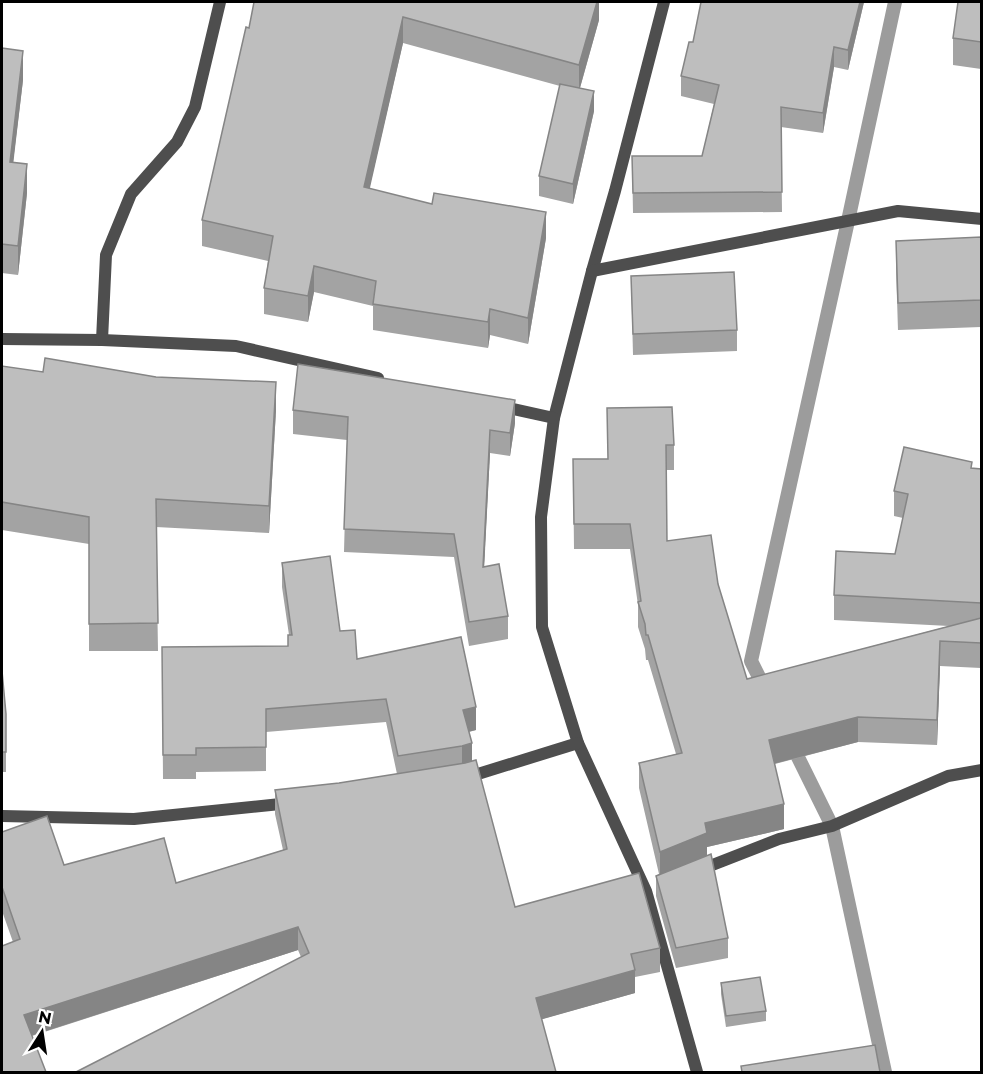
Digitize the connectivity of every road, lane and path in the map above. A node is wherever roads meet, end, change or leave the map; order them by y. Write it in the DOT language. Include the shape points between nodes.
graph roads {
  1 [pos="220,2"];
  2 [pos="664,2"];
  3 [pos="981,219"];
  4 [pos="592,271"];
  5 [pos="2,339"];
  6 [pos="102,340"];
  7 [pos="395,382"];
  8 [pos="486,403"];
  9 [pos="554,418"];
  10 [pos="578,743"];
  11 [pos="981,770"];
  12 [pos="452,780"];
  13 [pos="304,801"];
  14 [pos="2,816"];
  15 [pos="690,874"];
  16 [pos="697,1072"];
  1 -- 6 [label="street" via="195,107 177,142 131,194 106,255"];
  2 -- 4 [label="street"];
  3 -- 4 [label="street" via="898,211"];
  4 -- 9 [label="street"];
  5 -- 6 [label="street"];
  6 -- 7 [label="street" via="236,345"];
  8 -- 9 [label="street"];
  9 -- 10 [label="street" via="541,517 542,627"];
  10 -- 12 [label="street"];
  10 -- 16 [label="street" via="652,889"];
  11 -- 15 [label="street" via="948,776 832,826 779,839"];
  13 -- 14 [label="street" via="134,819"];
}
